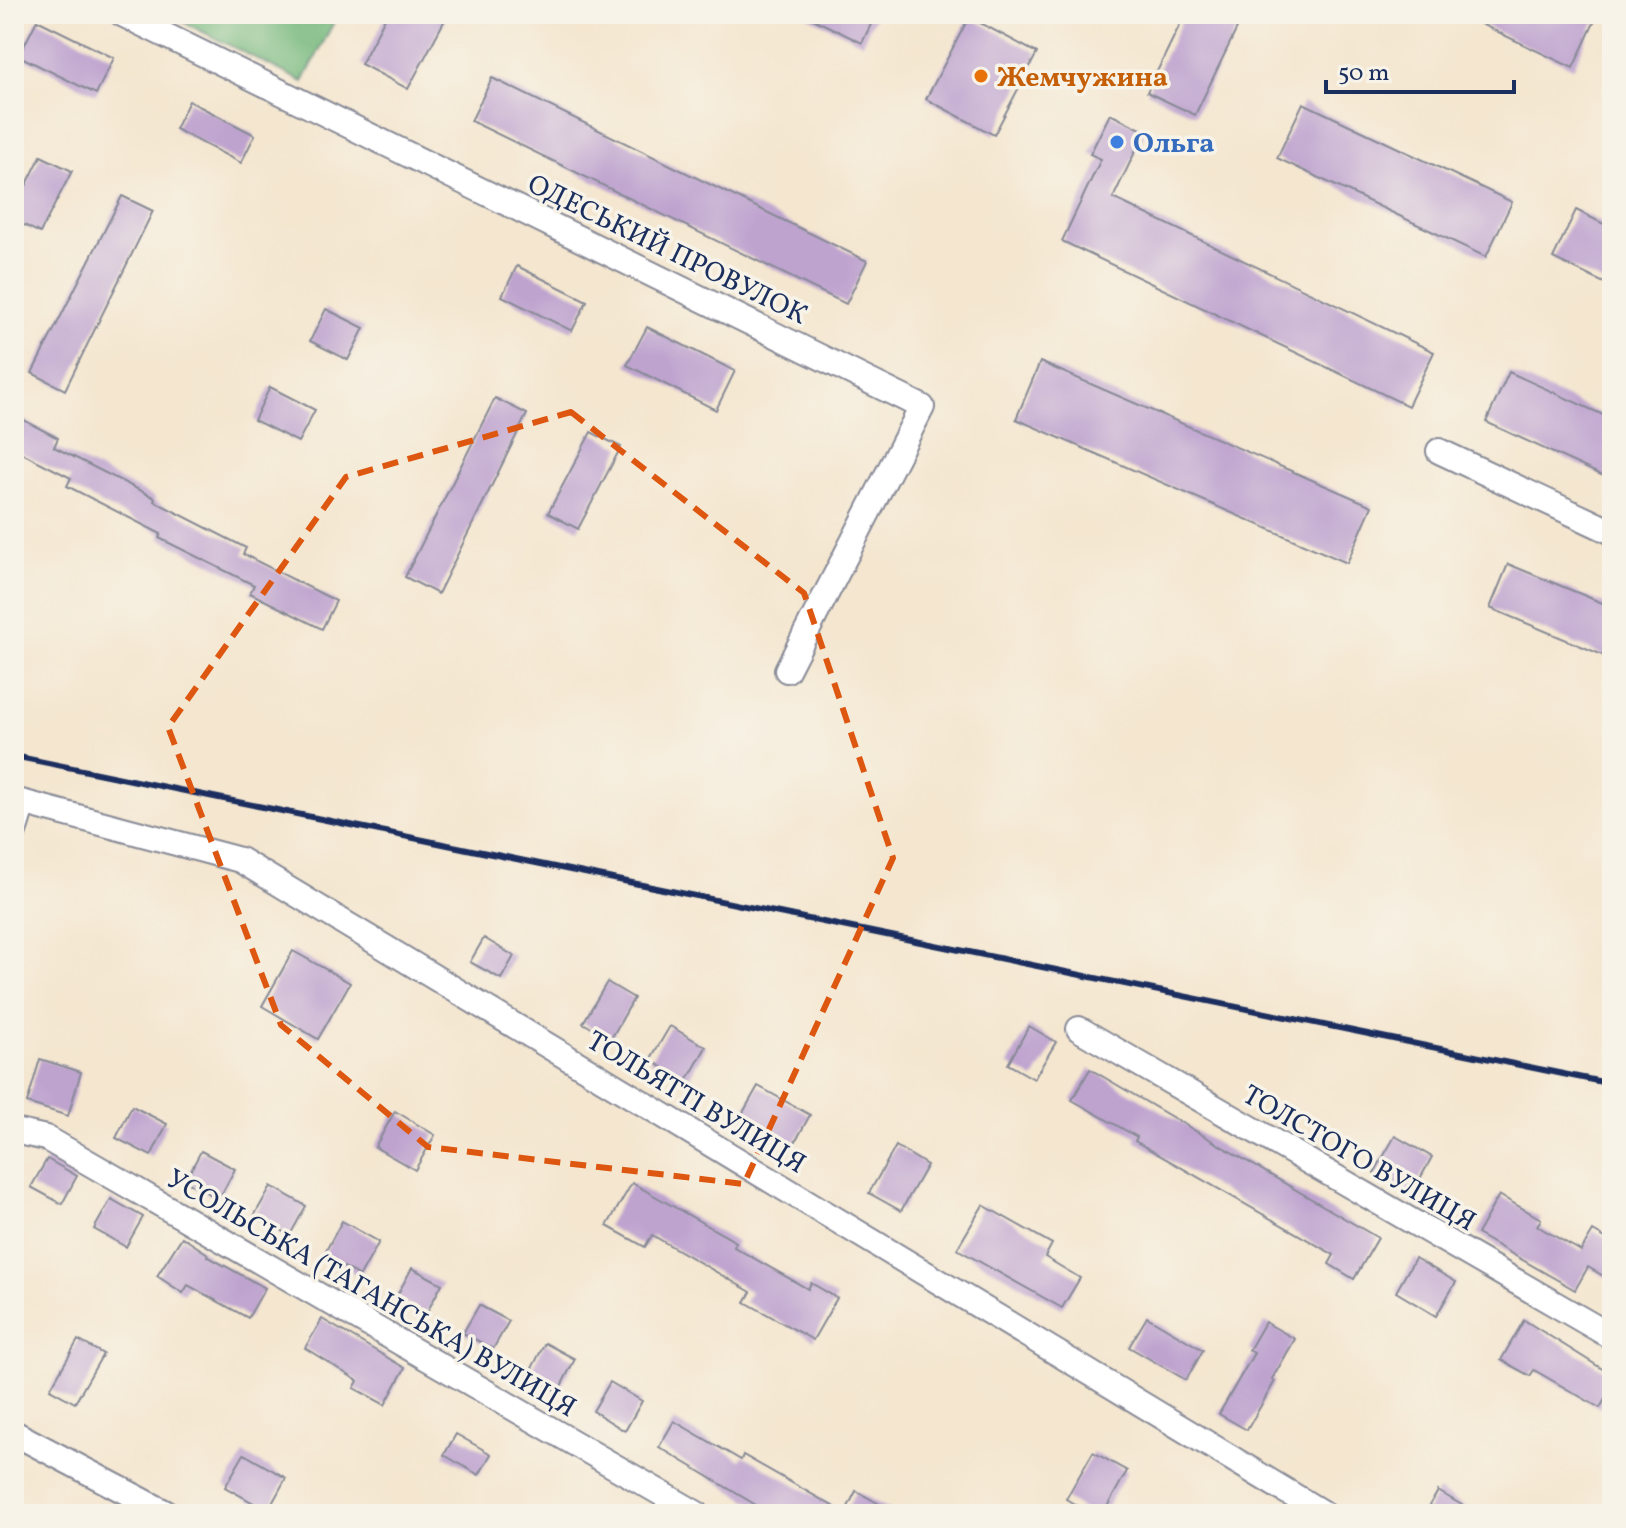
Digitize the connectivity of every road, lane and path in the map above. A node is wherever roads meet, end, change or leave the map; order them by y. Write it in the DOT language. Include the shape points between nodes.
graph roads {
  1 [pos="122,14"];
  2 [pos="1439,451"];
  3 [pos="1612,532"];
  4 [pos="787,670"];
  5 [pos="19,802"];
  6 [pos="14,832"];
  7 [pos="1079,1029"];
  8 [pos="14,1131"];
  9 [pos="1612,1337"];
  10 [pos="14,1433"];
  11 [pos="168,1514"];
  12 [pos="697,1514"];
  13 [pos="1324,1514"];
  1 -- 4 [label="street, ОДЕСЬКИЙ ПРОВУЛОК" via="922,407"];
  2 -- 3 [label="street"];
  5 -- 6 [label="street"];
  5 -- 13 [label="street, ТОЛЬЯТТІ ВУЛИЦЯ" via="240,860"];
  7 -- 9 [label="street, ТОЛСТОГО ВУЛИЦЯ"];
  8 -- 12 [label="street, УСОЛЬСЬКА (ТАГАНСЬКА) ВУЛИЦЯ" via="46,1138"];
  10 -- 11 [label="street"];
}
